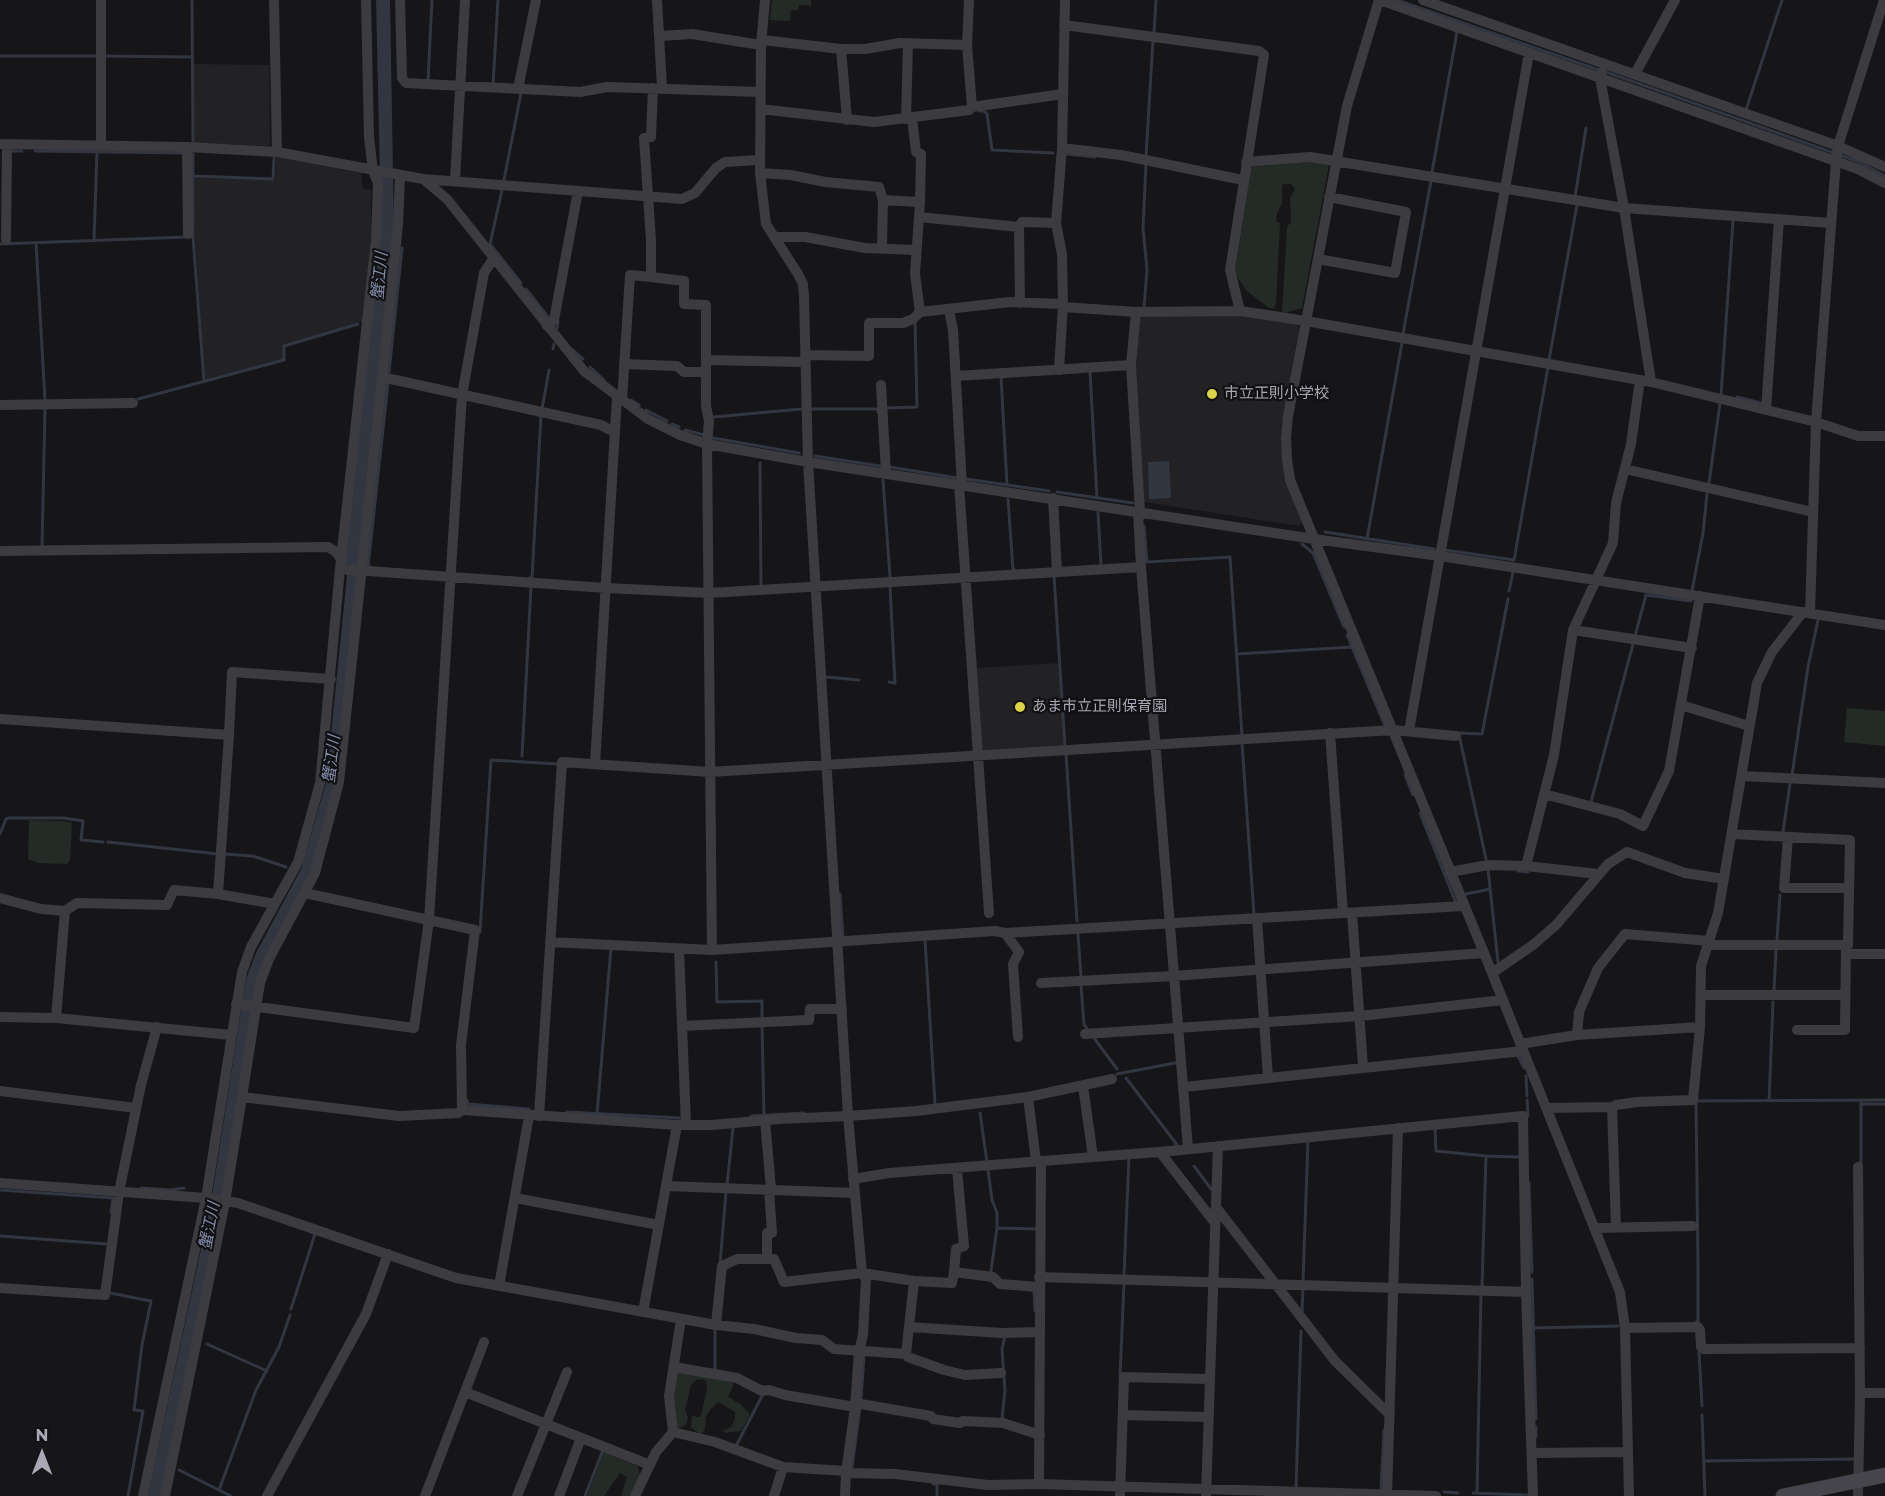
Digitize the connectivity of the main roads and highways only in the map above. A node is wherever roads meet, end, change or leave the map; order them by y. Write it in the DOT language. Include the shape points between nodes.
graph roads {
  1 [pos="1885,1475"];
  2 [pos="1858,1488"];
  3 [pos="1783,1496"];
  1 -- 2 [label="main road"];
  2 -- 3 [label="main road"];
}
